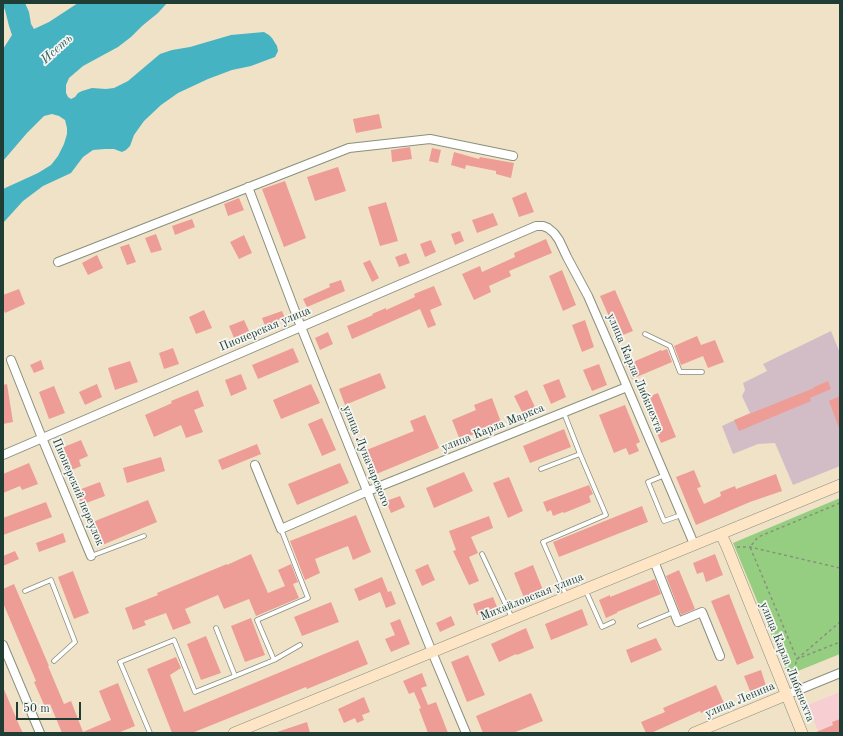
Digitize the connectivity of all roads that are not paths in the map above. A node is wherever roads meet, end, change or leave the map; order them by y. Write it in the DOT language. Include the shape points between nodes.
graph roads {
  1 [pos="513,156"];
  2 [pos="248,187"];
  3 [pos="536,226"];
  4 [pos="58,262"];
  5 [pos="301,327"];
  6 [pos="645,334"];
  7 [pos="11,360"];
  8 [pos="702,372"];
  9 [pos="627,387"];
  10 [pos="564,412"];
  11 [pos="42,438"];
  12 [pos="580,454"];
  13 [pos="3,455"];
  14 [pos="255,465"];
  15 [pos="541,469"];
  16 [pos="665,475"];
  17 [pos="840,485"];
  18 [pos="368,491"];
  19 [pos="682,515"];
  20 [pos="281,529"];
  21 [pos="721,534"];
  22 [pos="144,536"];
  23 [pos="694,544"];
  24 [pos="482,554"];
  25 [pos="91,556"];
  26 [pos="654,561"];
  27 [pos="585,589"];
  28 [pos="25,591"];
  29 [pos="566,597"];
  30 [pos="674,612"];
  31 [pos="513,619"];
  32 [pos="613,622"];
  33 [pos="640,626"];
  34 [pos="216,628"];
  35 [pos="3,645"];
  36 [pos="300,645"];
  37 [pos="432,652"];
  38 [pos="720,656"];
  39 [pos="274,660"];
  40 [pos="54,661"];
  41 [pos="840,673"];
  42 [pos="235,676"];
  43 [pos="786,695"];
  44 [pos="238,732"];
  45 [pos="40,733"];
  46 [pos="150,733"];
  47 [pos="466,733"];
  48 [pos="694,733"];
  49 [pos="802,733"];
  1 -- 2 [label="street" via="430,139 349,148"];
  2 -- 4 [label="street"];
  2 -- 5 [label="street, улица Луначарского"];
  3 -- 5 [label="street, Пионерская улица"];
  3 -- 9 [label="street, улица Карла Либкнехта" via="548,228 559,240 588,296"];
  5 -- 11 [label="street, Пионерская улица"];
  5 -- 18 [label="street, улица Луначарского"];
  6 -- 8 [label="lane" via="670,346 680,372"];
  7 -- 11 [label="street, Пионерский переулок"];
  9 -- 10 [label="street, улица Карла Маркса"];
  9 -- 16 [label="street, улица Карла Либкнехта"];
  10 -- 12 [label="lane"];
  10 -- 18 [label="street, улица Карла Маркса"];
  11 -- 13 [label="street, Пионерская улица"];
  11 -- 25 [label="street, Пионерский переулок"];
  12 -- 15 [label="lane"];
  12 -- 29 [label="lane" via="606,515 543,542"];
  14 -- 20 [label="street"];
  16 -- 19 [label="street, улица Карла Либкнехта"];
  16 -- 19 [label="lane" via="648,482 664,521"];
  17 -- 21 [label="main road, Михайловская улица"];
  18 -- 20 [label="street, улица Карла Маркса"];
  18 -- 37 [label="street, улица Луначарского"];
  19 -- 23 [label="street, улица Карла Либкнехта"];
  20 -- 39 [label="lane" via="308,598 257,620"];
  21 -- 23 [label="main road, Михайловская улица"];
  21 -- 43 [label="main road, улица Карла Либкнехта"];
  22 -- 25 [label="lane"];
  23 -- 26 [label="main road, Михайловская улица"];
  24 -- 31 [label="lane"];
  26 -- 27 [label="main road, Михайловская улица"];
  26 -- 30 [label="street"];
  27 -- 29 [label="main road, Михайловская улица"];
  27 -- 32 [label="lane" via="602,627"];
  28 -- 40 [label="lane" via="51,580 75,642"];
  29 -- 31 [label="main road, Михайловская улица"];
  30 -- 33 [label="lane"];
  30 -- 38 [label="street" via="678,622 702,612"];
  31 -- 37 [label="main road, Михайловская улица"];
  34 -- 42 [label="lane"];
  35 -- 45 [label="street"];
  36 -- 39 [label="lane"];
  37 -- 44 [label="main road, Михайловская улица"];
  37 -- 47 [label="street, улица Луначарского"];
  39 -- 42 [label="lane"];
  41 -- 43 [label="street, улица Ленина"];
  42 -- 46 [label="lane" via="195,692 174,640 120,662"];
  43 -- 48 [label="main road, улица Ленина"];
  43 -- 49 [label="main road, улица Карла Либкнехта"];
}
